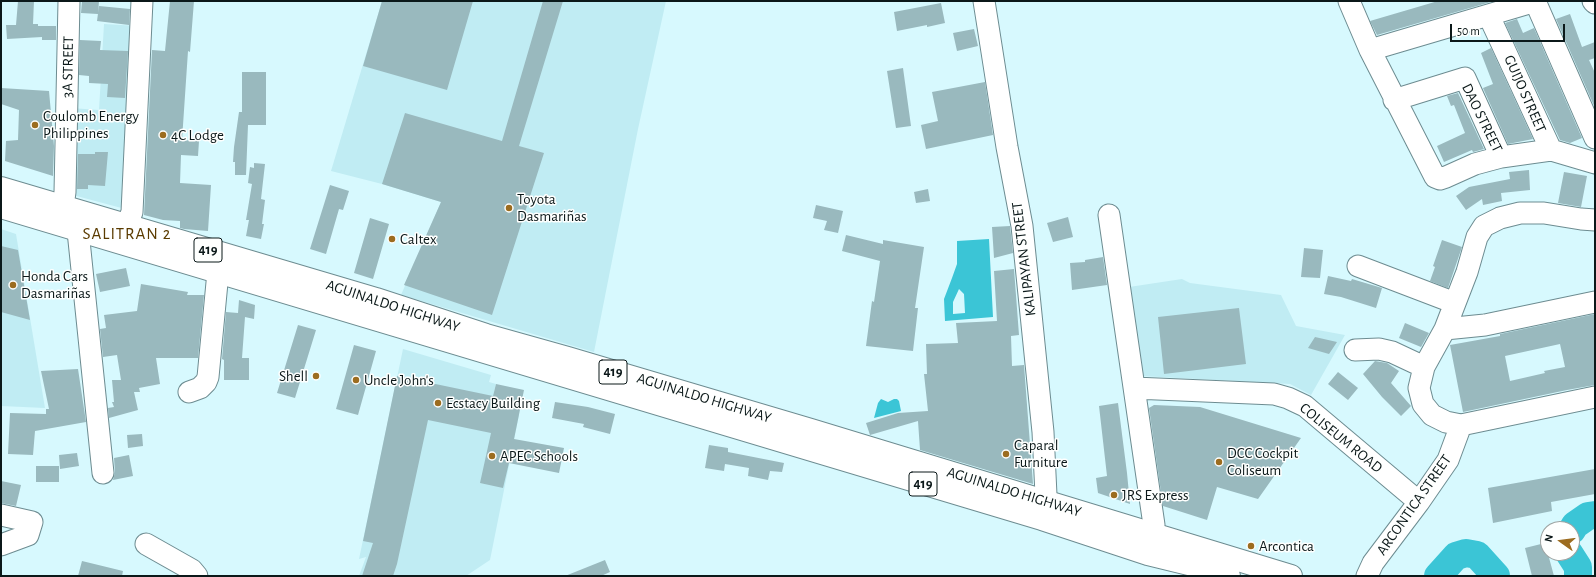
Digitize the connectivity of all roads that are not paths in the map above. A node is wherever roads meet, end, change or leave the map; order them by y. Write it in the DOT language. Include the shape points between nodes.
graph roads {
  1 [pos="69,1"];
  2 [pos="142,1"];
  3 [pos="984,1"];
  4 [pos="1349,1"];
  5 [pos="1536,1"];
  6 [pos="1490,16"];
  7 [pos="1370,50"];
  8 [pos="1394,100"];
  9 [pos="1595,138"];
  10 [pos="1551,150"];
  11 [pos="1502,157"];
  12 [pos="1595,162"];
  13 [pos="1,188"];
  14 [pos="63,206"];
  15 [pos="1,207"];
  16 [pos="1109,215"];
  17 [pos="1595,220"];
  18 [pos="128,225"];
  19 [pos="78,231"];
  20 [pos="1358,266"];
  21 [pos="218,272"];
  22 [pos="1595,302"];
  23 [pos="1455,303"];
  24 [pos="1445,329"];
  25 [pos="1355,350"];
  26 [pos="1424,366"];
  27 [pos="1134,388"];
  28 [pos="189,392"];
  29 [pos="1595,397"];
  30 [pos="1461,425"];
  31 [pos="104,473"];
  32 [pos="1419,502"];
  33 [pos="1043,510"];
  34 [pos="1,515"];
  35 [pos="146,544"];
  36 [pos="1150,544"];
  37 [pos="1,545"];
  38 [pos="197,576"];
  39 [pos="1229,576"];
  40 [pos="1291,576"];
  41 [pos="1367,576"];
  1 -- 14 [label="street, 3A STREET"];
  2 -- 18 [label="street" via="132,212"];
  3 -- 33 [label="street, KALIPAYAN STREET" via="1022,226 1043,432 1046,495"];
  4 -- 7 [label="street"];
  5 -- 6 [label="street"];
  5 -- 9 [label="street"];
  6 -- 7 [label="street"];
  6 -- 10 [label="street, GUIJO STREET"];
  7 -- 8 [label="street"];
  8 -- 11 [label="street" via="1435,177 1440,179 1475,164"];
  8 -- 11 [label="street, DAO STREET" via="1465,78"];
  10 -- 11 [label="street"];
  10 -- 12 [label="street"];
  13 -- 14 [label="highway, AGUINALDO HIGHWAY / 419"];
  14 -- 18 [label="highway, AGUINALDO HIGHWAY / 419"];
  15 -- 19 [label="highway, AGUINALDO HIGHWAY / 419"];
  16 -- 27 [label="street"];
  17 -- 23 [label="street" via="1544,213 1520,213 1500,218 1484,226 1477,237"];
  18 -- 33 [label="highway, AGUINALDO HIGHWAY / 419" via="788,424"];
  19 -- 21 [label="highway, AGUINALDO HIGHWAY / 419"];
  19 -- 31 [label="street"];
  20 -- 23 [label="street"];
  21 -- 28 [label="street" via="208,377 200,388"];
  21 -- 33 [label="highway, AGUINALDO HIGHWAY / 419"];
  22 -- 24 [label="street" via="1485,325"];
  23 -- 24 [label="street"];
  24 -- 26 [label="street"];
  25 -- 26 [label="street" via="1379,349 1392,352"];
  26 -- 30 [label="street" via="1420,388 1423,404 1432,415 1446,422"];
  27 -- 32 [label="street, COLISEUM ROAD" via="1274,394 1288,398 1304,406"];
  27 -- 36 [label="street" via="1154,525"];
  29 -- 30 [label="street"];
  30 -- 32 [label="street, ARCONTICA STREET" via="1448,460"];
  32 -- 41 [label="street, ARCONTICA STREET" via="1373,563"];
  33 -- 36 [label="highway, AGUINALDO HIGHWAY / 419"];
  34 -- 37 [label="street" via="32,522 28,535"];
  35 -- 38 [label="street" via="192,570"];
  36 -- 39 [label="highway, AGUINALDO HIGHWAY / 419" via="1197,566"];
  36 -- 40 [label="highway, AGUINALDO HIGHWAY / 419"];
}
